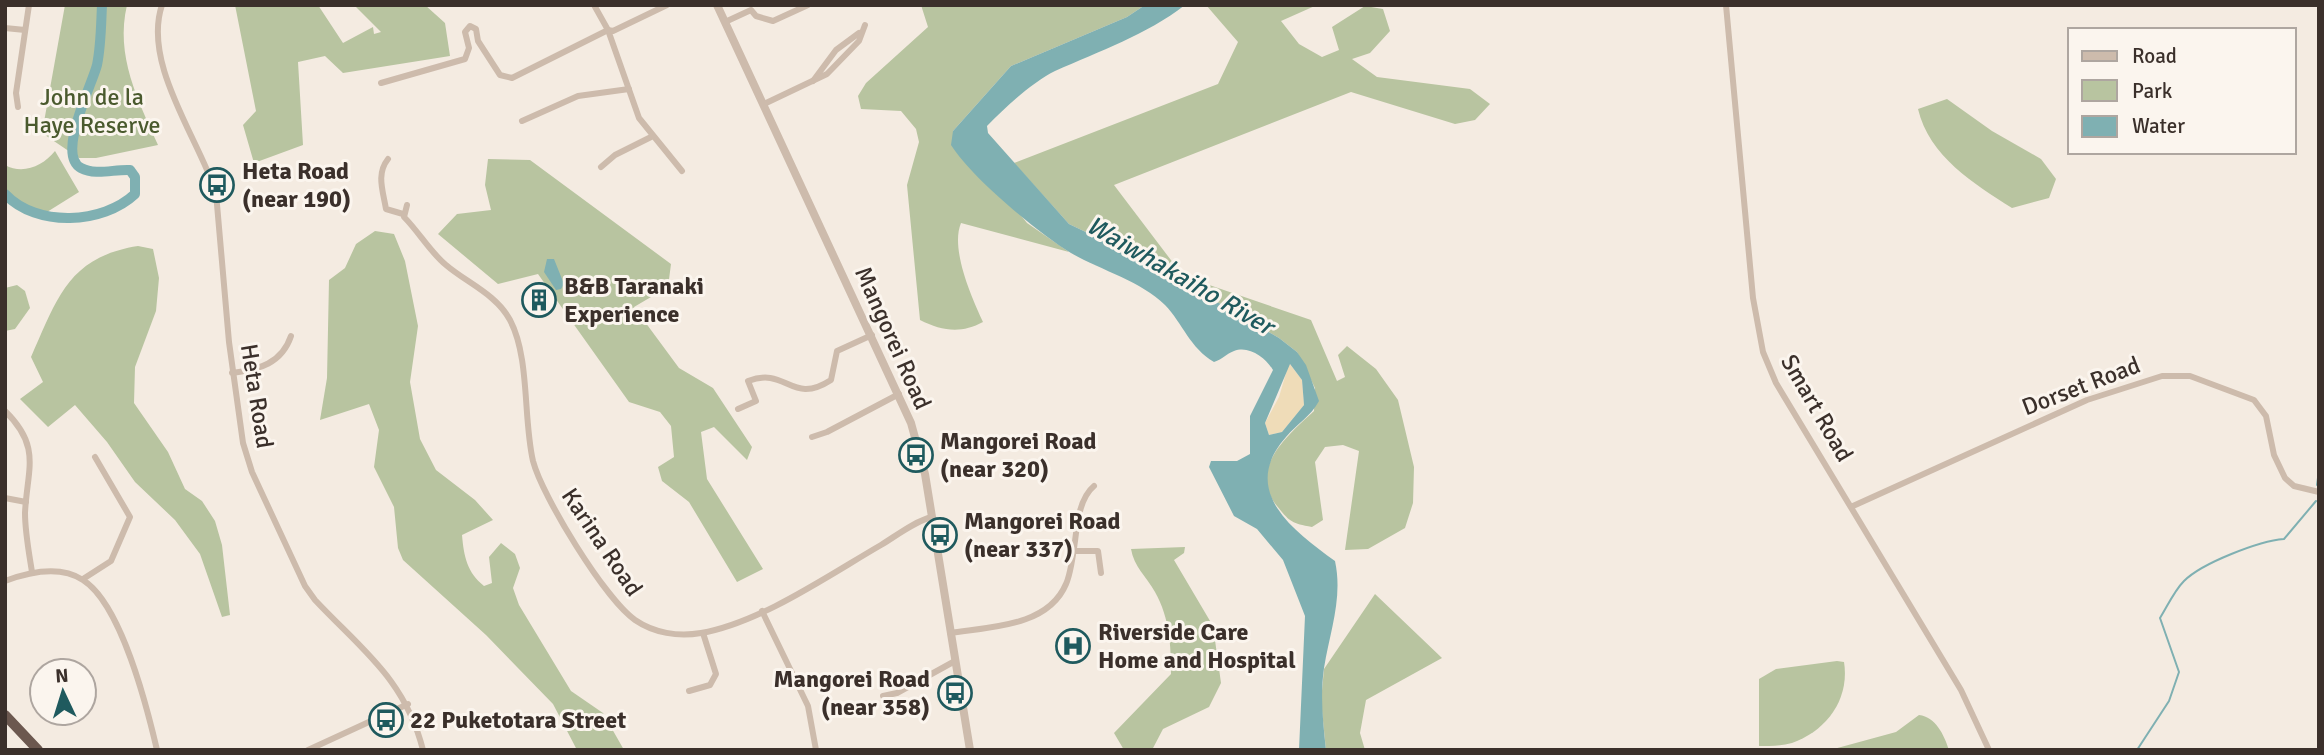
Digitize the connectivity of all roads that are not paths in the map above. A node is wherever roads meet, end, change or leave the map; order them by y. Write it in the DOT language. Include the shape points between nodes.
graph roads {
  1 [pos="29,5"];
  2 [pos="162,5"];
  3 [pos="594,5"];
  4 [pos="667,5"];
  5 [pos="717,5"];
  6 [pos="807,5"];
  7 [pos="1726,5"];
  8 [pos="750,8"];
  9 [pos="725,22"];
  10 [pos="865,25"];
  11 [pos="5,27"];
  12 [pos="25,30"];
  13 [pos="608,30"];
  14 [pos="381,83"];
  15 [pos="629,89"];
  16 [pos="764,104"];
  17 [pos="18,107"];
  18 [pos="522,121"];
  19 [pos="652,137"];
  20 [pos="388,159"];
  21 [pos="601,167"];
  22 [pos="682,171"];
  23 [pos="407,205"];
  24 [pos="403,214"];
  25 [pos="292,335"];
  26 [pos="872,335"];
  27 [pos="232,373"];
  28 [pos="899,394"];
  29 [pos="738,409"];
  30 [pos="5,411"];
  31 [pos="812,436"];
  32 [pos="95,457"];
  33 [pos="1094,486"];
  34 [pos="2319,492"];
  35 [pos="5,498"];
  36 [pos="26,502"];
  37 [pos="1853,506"];
  38 [pos="932,517"];
  39 [pos="1072,551"];
  40 [pos="32,572"];
  41 [pos="1101,573"];
  42 [pos="83,579"];
  43 [pos="5,581"];
  44 [pos="762,611"];
  45 [pos="703,633"];
  46 [pos="950,633"];
  47 [pos="955,662"];
  48 [pos="689,691"];
  49 [pos="883,696"];
  50 [pos="408,704"];
  51 [pos="5,715"];
  52 [pos="38,750"];
  53 [pos="158,750"];
  54 [pos="307,750"];
  55 [pos="423,750"];
  56 [pos="816,750"];
  57 [pos="970,750"];
  58 [pos="1989,750"];
  1 -- 12 [label="street"];
  2 -- 27 [label="street, Heta Road" via="160,44 166,71 216,193"];
  3 -- 13 [label="street"];
  4 -- 13 [label="street"];
  5 -- 9 [label="street, Mangorei Road"];
  6 -- 8 [label="street" via="773,21"];
  7 -- 37 [label="street, Smart Road" via="1753,298 1763,352 1776,383"];
  8 -- 9 [label="street"];
  9 -- 16 [label="street, Mangorei Road"];
  10 -- 16 [label="street" via="836,50 813,80"];
  11 -- 12 [label="street"];
  12 -- 17 [label="street"];
  13 -- 14 [label="street" via="507,79 498,73 470,26 465,32 469,48 465,58"];
  13 -- 15 [label="street"];
  15 -- 18 [label="street" via="578,96"];
  15 -- 19 [label="street" via="639,118"];
  16 -- 26 [label="street, Mangorei Road"];
  19 -- 21 [label="street"];
  19 -- 22 [label="street"];
  20 -- 24 [label="street, Karina Road" via="380,176 386,209"];
  23 -- 24 [label="street"];
  24 -- 45 [label="street, Karina Road" via="437,257 496,302 509,319 517,339 530,445 541,486 617,604 637,621 661,632"];
  25 -- 27 [label="street" via="283,352 266,366"];
  26 -- 28 [label="street, Mangorei Road"];
  26 -- 29 [label="street" via="837,351 831,380 819,388 806,392 762,376 748,381 756,401"];
  27 -- 50 [label="street, Heta Road" via="247,459 305,586 388,673"];
  28 -- 31 [label="street"];
  28 -- 38 [label="street, Mangorei Road" via="921,455"];
  30 -- 36 [label="street" via="21,429 30,454"];
  32 -- 42 [label="street" via="130,517 111,561"];
  33 -- 39 [label="street" via="1079,514"];
  34 -- 37 [label="street, Dorset Road" via="2285,478 2274,455 2266,416 2255,400 2190,376 2162,376 2087,400"];
  35 -- 36 [label="street"];
  36 -- 40 [label="street"];
  37 -- 58 [label="street, Smart Road" via="1961,690"];
  38 -- 44 [label="street, Karina Road"];
  38 -- 46 [label="street, Mangorei Road"];
  39 -- 41 [label="street" via="1098,551"];
  39 -- 46 [label="street" via="1065,587 1032,617"];
  40 -- 42 [label="street" via="64,572"];
  40 -- 43 [label="street"];
  42 -- 53 [label="street" via="109,611 125,646"];
  44 -- 45 [label="street, Karina Road"];
  44 -- 56 [label="street" via="808,706"];
  45 -- 48 [label="street" via="716,674 710,685"];
  46 -- 47 [label="street, Mangorei Road"];
  47 -- 49 [label="street"];
  47 -- 57 [label="street, Mangorei Road"];
  50 -- 54 [label="street"];
  50 -- 55 [label="street, Heta Road"];
  51 -- 52 [label="highway"];
}
